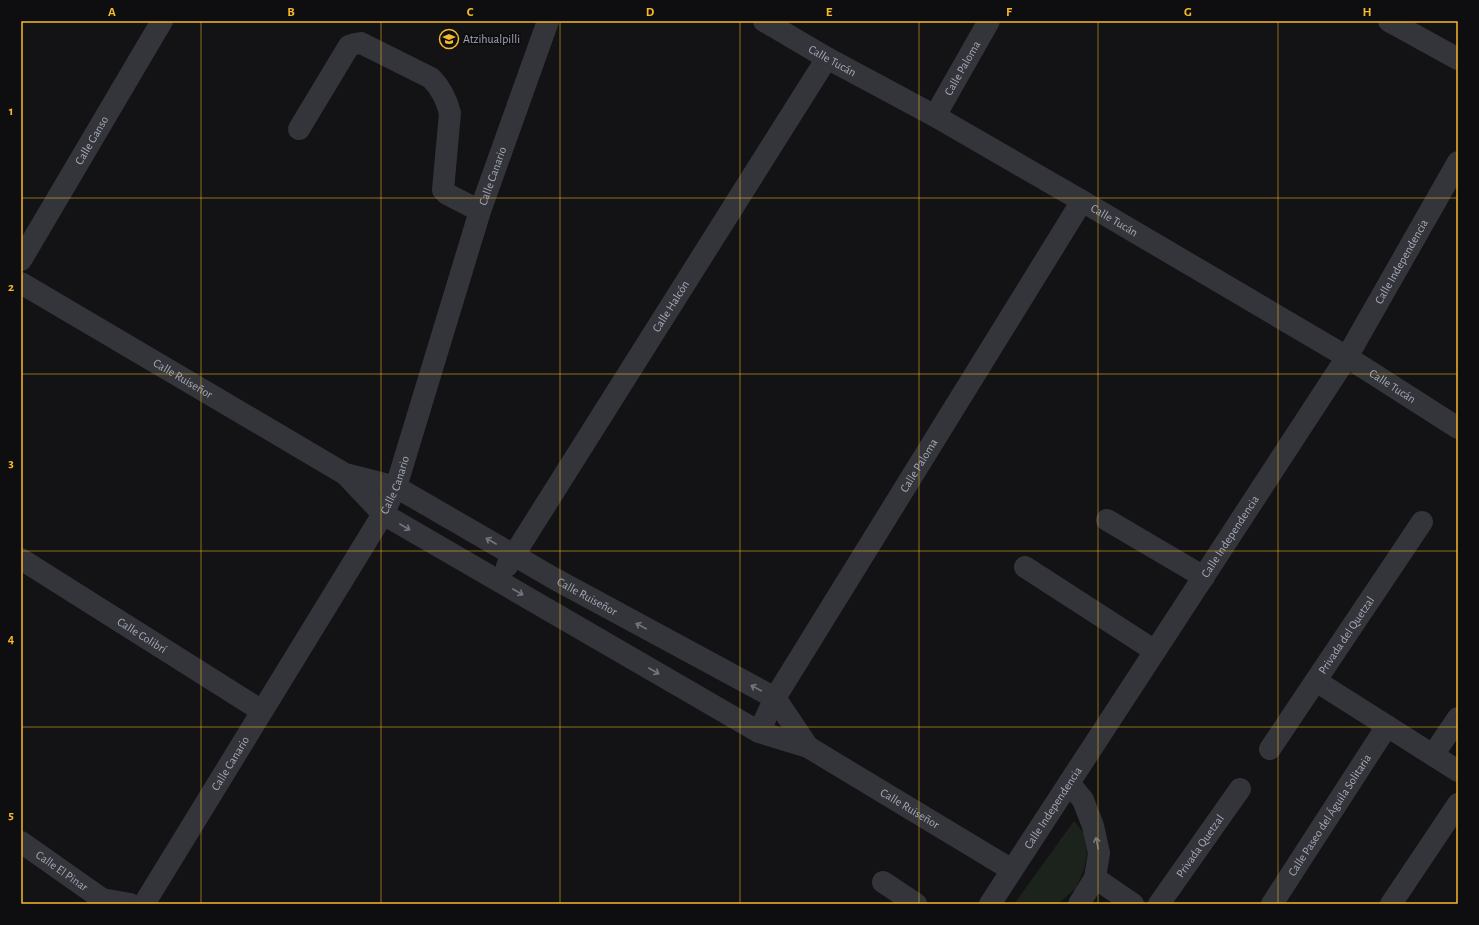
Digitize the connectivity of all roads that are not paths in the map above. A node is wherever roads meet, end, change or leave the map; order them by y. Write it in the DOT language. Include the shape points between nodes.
graph roads {
  1 [pos="162,21"];
  2 [pos="548,21"];
  3 [pos="764,21"];
  4 [pos="989,21"];
  5 [pos="1389,21"];
  6 [pos="827,58"];
  7 [pos="1458,60"];
  8 [pos="935,116"];
  9 [pos="299,129"];
  10 [pos="1458,162"];
  11 [pos="1082,201"];
  12 [pos="480,211"];
  13 [pos="21,260"];
  14 [pos="21,282"];
  15 [pos="1347,357"];
  16 [pos="1458,428"];
  17 [pos="345,474"];
  18 [pos="396,487"];
  19 [pos="383,514"];
  20 [pos="1107,520"];
  21 [pos="1422,522"];
  22 [pos="514,554"];
  23 [pos="21,559"];
  24 [pos="1025,567"];
  25 [pos="1204,577"];
  26 [pos="499,580"];
  27 [pos="1155,651"];
  28 [pos="1316,680"];
  29 [pos="775,698"];
  30 [pos="262,711"];
  31 [pos="1458,718"];
  32 [pos="1387,726"];
  33 [pos="760,732"];
  34 [pos="808,747"];
  35 [pos="1270,749"];
  36 [pos="1433,755"];
  37 [pos="1458,771"];
  38 [pos="1069,783"];
  39 [pos="1240,789"];
  40 [pos="1458,804"];
  41 [pos="21,842"];
  42 [pos="1012,870"];
  43 [pos="1095,878"];
  44 [pos="883,882"];
  45 [pos="104,902"];
  46 [pos="130,904"];
  47 [pos="144,904"];
  48 [pos="916,904"];
  49 [pos="990,904"];
  50 [pos="1079,904"];
  51 [pos="1133,904"];
  52 [pos="1159,904"];
  53 [pos="1272,904"];
  54 [pos="1391,904"];
  1 -- 13 [label="street, Calle Ganso"];
  2 -- 12 [label="street, Calle Canario"];
  3 -- 6 [label="street, Calle Tucán"];
  4 -- 8 [label="street, Calle Paloma"];
  5 -- 7 [label="street"];
  6 -- 8 [label="street, Calle Tucán"];
  6 -- 22 [label="street, Calle Halcón"];
  8 -- 11 [label="street, Calle Tucán"];
  9 -- 12 [label="street" via="350,46 361,43 436,82 450,113 444,190"];
  10 -- 15 [label="street, Calle Independencia"];
  11 -- 15 [label="street, Calle Tucán"];
  11 -- 29 [label="street, Calle Paloma"];
  12 -- 18 [label="street, Calle Canario"];
  14 -- 17 [label="street, Calle Ruiseñor"];
  15 -- 16 [label="street, Calle Tucán"];
  15 -- 25 [label="street, Calle Independencia"];
  17 -- 18 [label="street, Calle Ruiseñor"];
  17 -- 19 [label="street, Calle Ruiseñor"];
  18 -- 19 [label="street, Calle Canario"];
  22 -- 18 [label="street, Calle Ruiseñor, one-way"];
  19 -- 26 [label="street, Calle Ruiseñor, one-way"];
  19 -- 30 [label="street, Calle Canario"];
  20 -- 25 [label="street"];
  21 -- 28 [label="street, Privada del Quetzal"];
  22 -- 26 [label="street, Calle Halcón"];
  29 -- 22 [label="street, Calle Ruiseñor, one-way" via="562,583"];
  23 -- 30 [label="street, Calle Colibrí"];
  24 -- 27 [label="street"];
  25 -- 27 [label="street, Calle Independencia"];
  26 -- 33 [label="street, Calle Ruiseñor, one-way"];
  27 -- 38 [label="street, Calle Independencia"];
  28 -- 32 [label="street"];
  28 -- 35 [label="street, Privada del Quetzal"];
  29 -- 33 [label="street, Calle Paloma"];
  29 -- 34 [label="street, Calle Ruiseñor"];
  30 -- 47 [label="street, Calle Canario"];
  31 -- 36 [label="street"];
  32 -- 36 [label="street"];
  32 -- 53 [label="street, Calle Paseo del Águila Solitaria"];
  33 -- 34 [label="street, Calle Ruiseñor"];
  34 -- 42 [label="street, Calle Ruiseñor"];
  36 -- 37 [label="street"];
  38 -- 42 [label="street, Calle Independencia"];
  43 -- 38 [label="street, one-way" via="1099,853 1093,826 1083,800"];
  39 -- 52 [label="street, Privada Quetzal"];
  40 -- 54 [label="street"];
  41 -- 45 [label="street, Calle El Pinar"];
  42 -- 49 [label="street, Calle Independencia"];
  43 -- 50 [label="street"];
  43 -- 51 [label="street"];
  44 -- 48 [label="street"];
  45 -- 46 [label="street, Calle El Pinar"];
}
